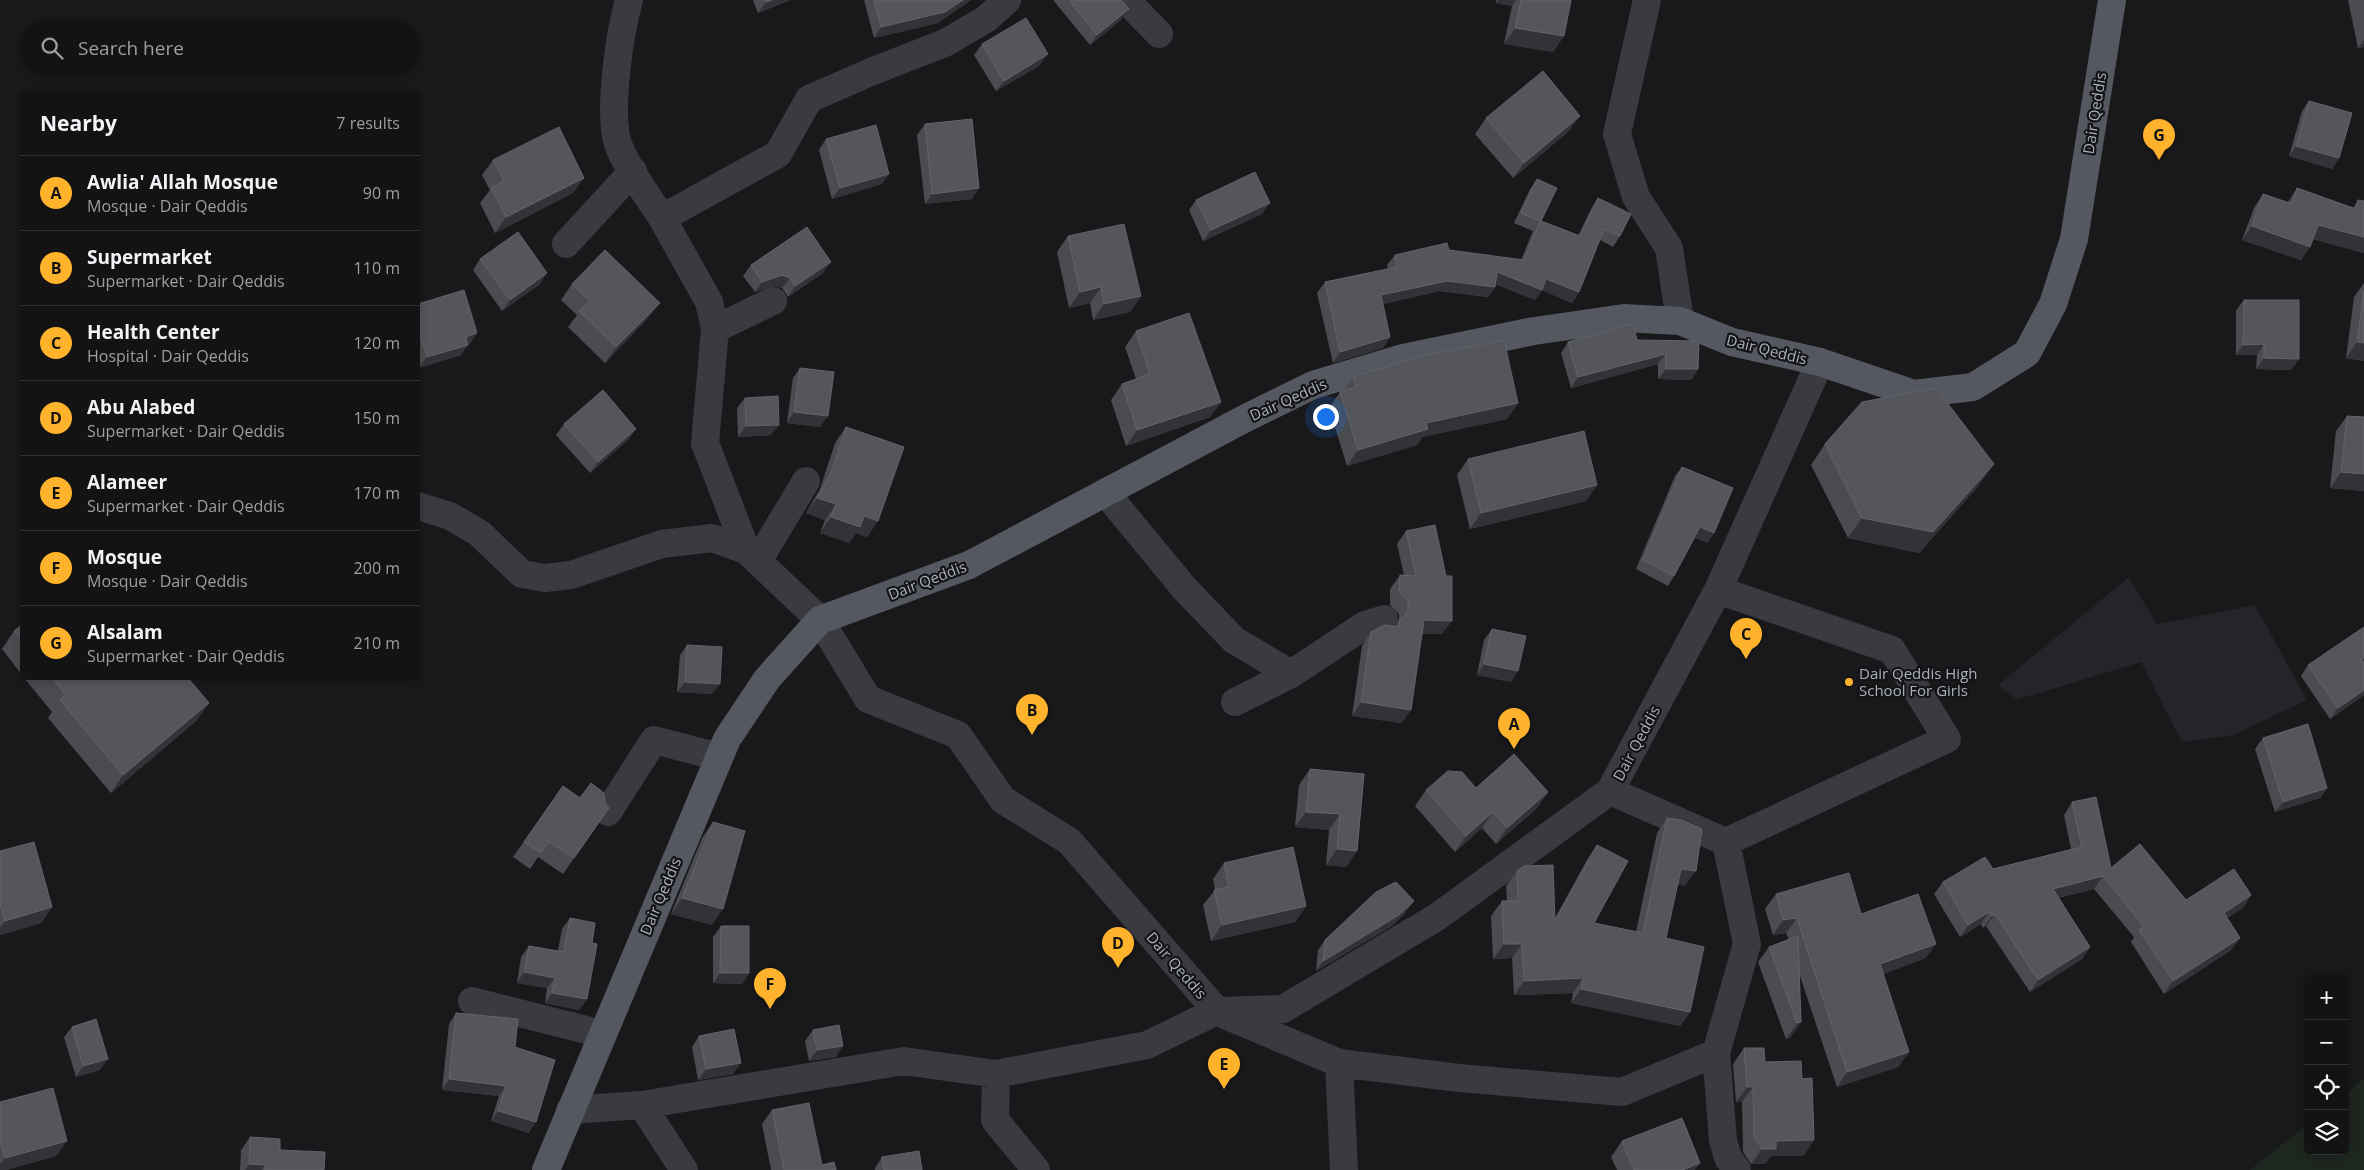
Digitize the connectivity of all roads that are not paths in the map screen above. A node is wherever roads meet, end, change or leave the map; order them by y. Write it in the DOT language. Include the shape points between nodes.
graph roads {
  1 [pos="629,0"];
  2 [pos="1007,0"];
  3 [pos="1126,0"];
  4 [pos="1647,0"];
  5 [pos="2112,0"];
  6 [pos="1159,34"];
  7 [pos="633,171"];
  8 [pos="662,218"];
  9 [pos="566,244"];
  10 [pos="773,301"];
  11 [pos="1680,321"];
  12 [pos="715,329"];
  13 [pos="1820,362"];
  14 [pos="806,481"];
  15 [pos="1105,492"];
  16 [pos="420,507"];
  17 [pos="752,555"];
  18 [pos="1718,590"];
  19 [pos="820,620"];
  20 [pos="1384,620"];
  21 [pos="1291,674"];
  22 [pos="1235,702"];
  23 [pos="719,757"];
  24 [pos="1610,791"];
  25 [pos="608,812"];
  26 [pos="1726,842"];
  27 [pos="472,1001"];
  28 [pos="1217,1011"];
  29 [pos="602,1034"];
  30 [pos="1716,1053"];
  31 [pos="1338,1063"];
  32 [pos="996,1074"];
  33 [pos="642,1105"];
  34 [pos="570,1110"];
  35 [pos="1728,1166"];
  36 [pos="546,1170"];
  37 [pos="684,1170"];
  38 [pos="1036,1170"];
  39 [pos="1344,1170"];
  1 -- 7 [label="street" via="624,16 614,107 619,148"];
  2 -- 8 [label="street" via="986,19 945,43 809,99 778,154"];
  3 -- 6 [label="street"];
  4 -- 11 [label="street" via="1618,134 1636,196 1669,248"];
  5 -- 13 [label="main road, Dair Qeddis" via="2074,239 2053,304 2027,353 1974,387 1914,394"];
  7 -- 8 [label="street"];
  7 -- 9 [label="street"];
  8 -- 12 [label="street" via="709,302"];
  10 -- 12 [label="street"];
  11 -- 13 [label="main road, Dair Qeddis" via="1732,342"];
  11 -- 15 [label="main road, Dair Qeddis" via="1624,318 1534,331 1394,360 1313,385"];
  12 -- 17 [label="street" via="705,444"];
  13 -- 18 [label="street, Dair Qeddis"];
  14 -- 17 [label="street"];
  15 -- 19 [label="main road, Dair Qeddis" via="969,565"];
  15 -- 21 [label="street" via="1185,589 1234,640"];
  16 -- 17 [label="street" via="450,516 479,533 522,574 545,578 570,575 662,544 712,538"];
  17 -- 19 [label="street"];
  18 -- 24 [label="street, Dair Qeddis"];
  18 -- 26 [label="street" via="1892,650 1947,739"];
  19 -- 23 [label="main road, Dair Qeddis" via="767,679 727,739"];
  19 -- 28 [label="street, Dair Qeddis" via="868,699 958,735 1003,800 1069,840"];
  20 -- 21 [label="street" via="1365,625"];
  21 -- 22 [label="street"];
  23 -- 25 [label="street" via="654,740"];
  23 -- 29 [label="main road, Dair Qeddis"];
  24 -- 26 [label="street"];
  24 -- 28 [label="street, Dair Qeddis" via="1437,916 1283,1009"];
  26 -- 30 [label="street" via="1747,944"];
  27 -- 29 [label="street"];
  28 -- 31 [label="street"];
  28 -- 32 [label="street, Dair Qeddis" via="1146,1046"];
  29 -- 34 [label="main road, Dair Qeddis"];
  30 -- 31 [label="street" via="1622,1092 1459,1078"];
  30 -- 35 [label="street"];
  31 -- 39 [label="street"];
  32 -- 33 [label="street, Dair Qeddis" via="904,1060"];
  32 -- 38 [label="street" via="995,1120"];
  33 -- 34 [label="street, Dair Qeddis"];
  33 -- 37 [label="street"];
  34 -- 36 [label="main road, Dair Qeddis"];
}
